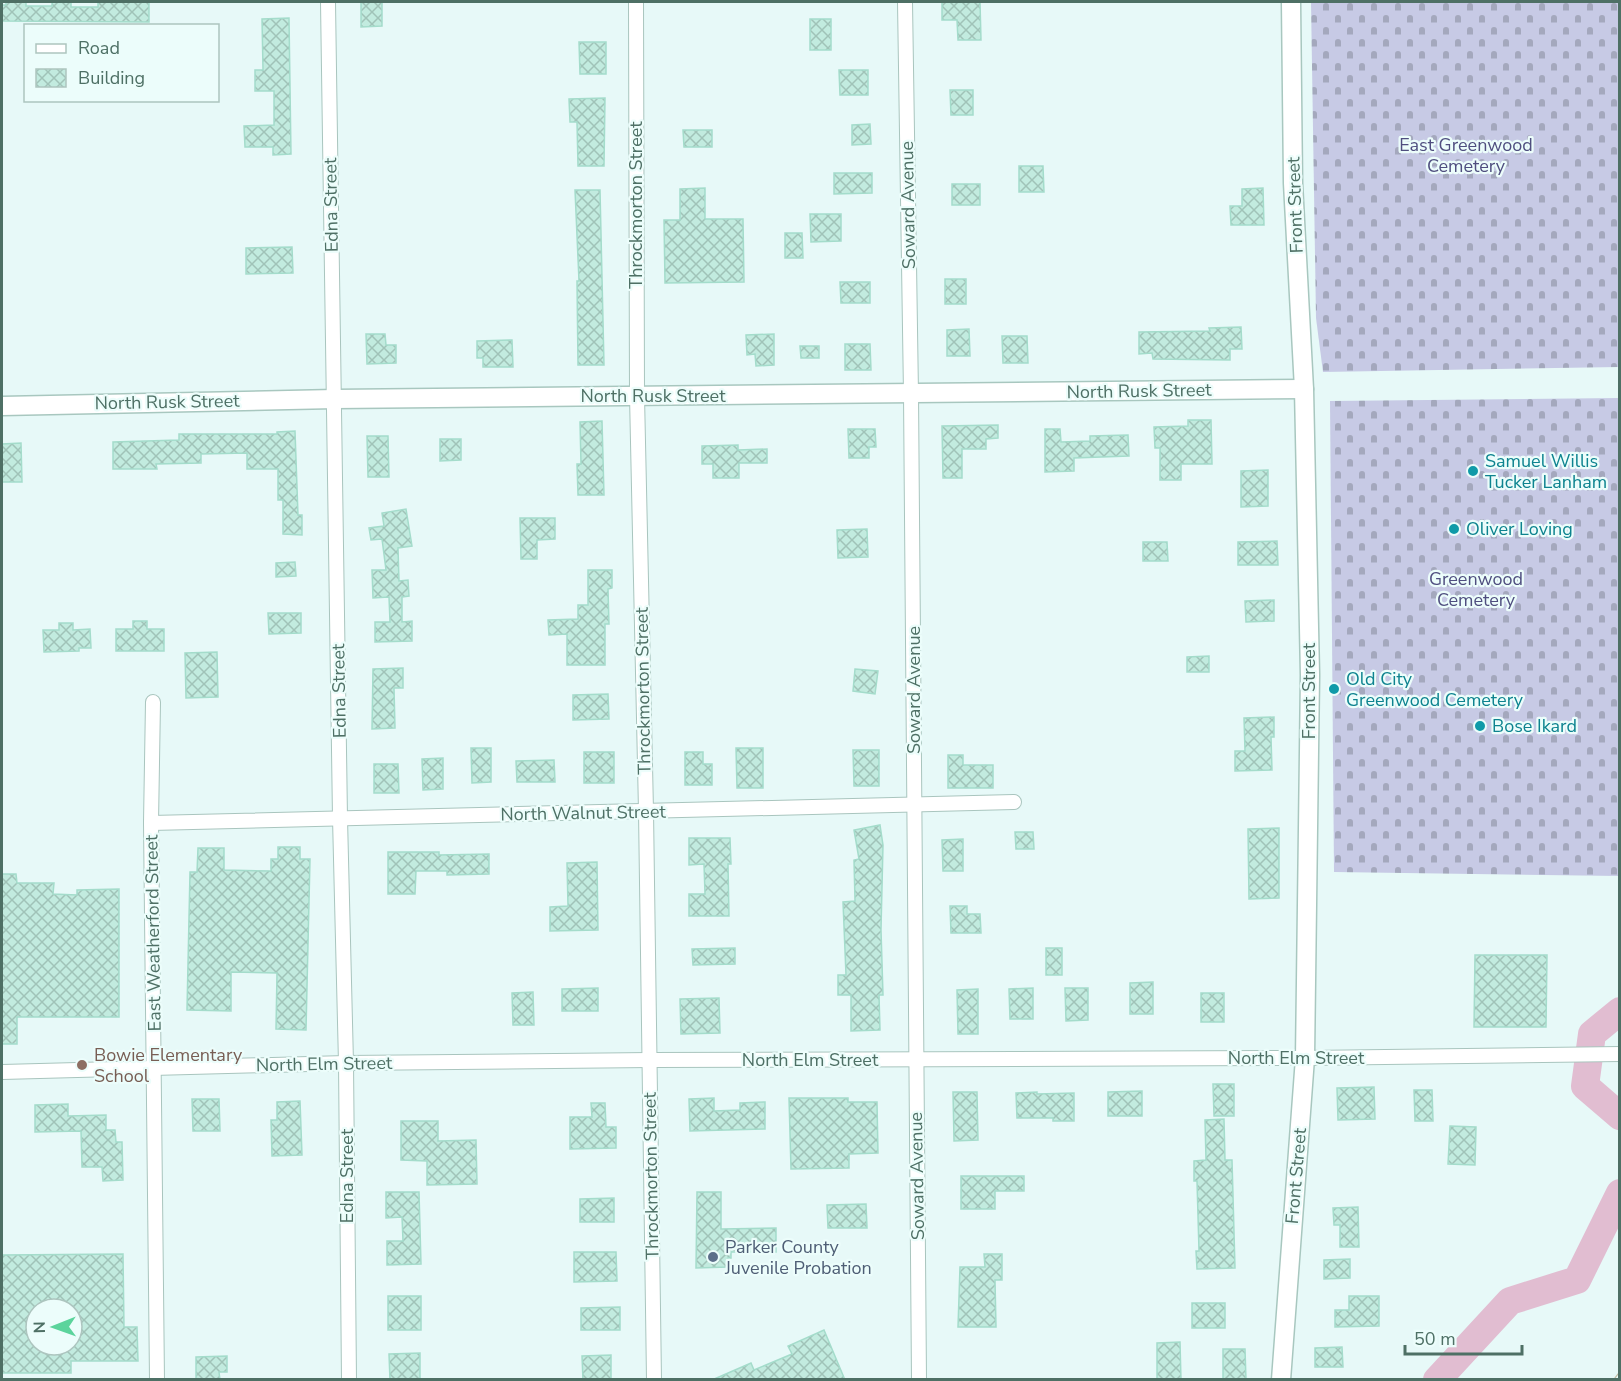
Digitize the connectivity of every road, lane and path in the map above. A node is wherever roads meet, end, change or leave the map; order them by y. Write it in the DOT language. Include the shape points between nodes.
graph roads {
  1 [pos="328,2"];
  2 [pos="636,2"];
  3 [pos="905,2"];
  4 [pos="1291,2"];
  5 [pos="1304,389"];
  6 [pos="911,394"];
  7 [pos="637,396"];
  8 [pos="334,399"];
  9 [pos="2,406"];
  10 [pos="153,702"];
  11 [pos="1014,802"];
  12 [pos="915,804"];
  13 [pos="646,811"];
  14 [pos="340,818"];
  15 [pos="151,823"];
  16 [pos="1620,1054"];
  17 [pos="1305,1058"];
  18 [pos="916,1059"];
  19 [pos="650,1060"];
  20 [pos="346,1063"];
  21 [pos="155,1067"];
  22 [pos="2,1072"];
  23 [pos="157,1380"];
  24 [pos="349,1380"];
  25 [pos="654,1380"];
  26 [pos="919,1380"];
  27 [pos="1281,1380"];
  1 -- 8 [label="street, Edna Street"];
  2 -- 7 [label="street, Throckmorton Street"];
  3 -- 6 [label="street, Soward Avenue"];
  4 -- 5 [label="street, Front Street" via="1293,183"];
  5 -- 6 [label="street, North Rusk Street"];
  5 -- 17 [label="street, Front Street" via="1310,664"];
  6 -- 7 [label="street, North Rusk Street"];
  6 -- 12 [label="street, Soward Avenue"];
  7 -- 8 [label="street, North Rusk Street"];
  7 -- 13 [label="street, Throckmorton Street"];
  8 -- 9 [label="street, North Rusk Street"];
  8 -- 14 [label="street, Edna Street"];
  10 -- 15 [label="street, East Weatherford Street"];
  11 -- 12 [label="street, North Walnut Street"];
  12 -- 13 [label="street, North Walnut Street"];
  12 -- 18 [label="street, Soward Avenue"];
  13 -- 14 [label="street, North Walnut Street"];
  13 -- 19 [label="street, Throckmorton Street"];
  14 -- 15 [label="street, North Walnut Street"];
  14 -- 20 [label="street, Edna Street"];
  15 -- 21 [label="street, East Weatherford Street"];
  16 -- 17 [label="street, North Elm Street"];
  17 -- 18 [label="street, North Elm Street"];
  17 -- 27 [label="street, Front Street"];
  18 -- 19 [label="street, North Elm Street"];
  18 -- 26 [label="street, Soward Avenue"];
  19 -- 20 [label="street, North Elm Street"];
  19 -- 25 [label="street, Throckmorton Street"];
  20 -- 21 [label="street, North Elm Street"];
  20 -- 24 [label="street, Edna Street"];
  21 -- 22 [label="street, North Elm Street"];
  21 -- 23 [label="street, East Weatherford Street"];
}
